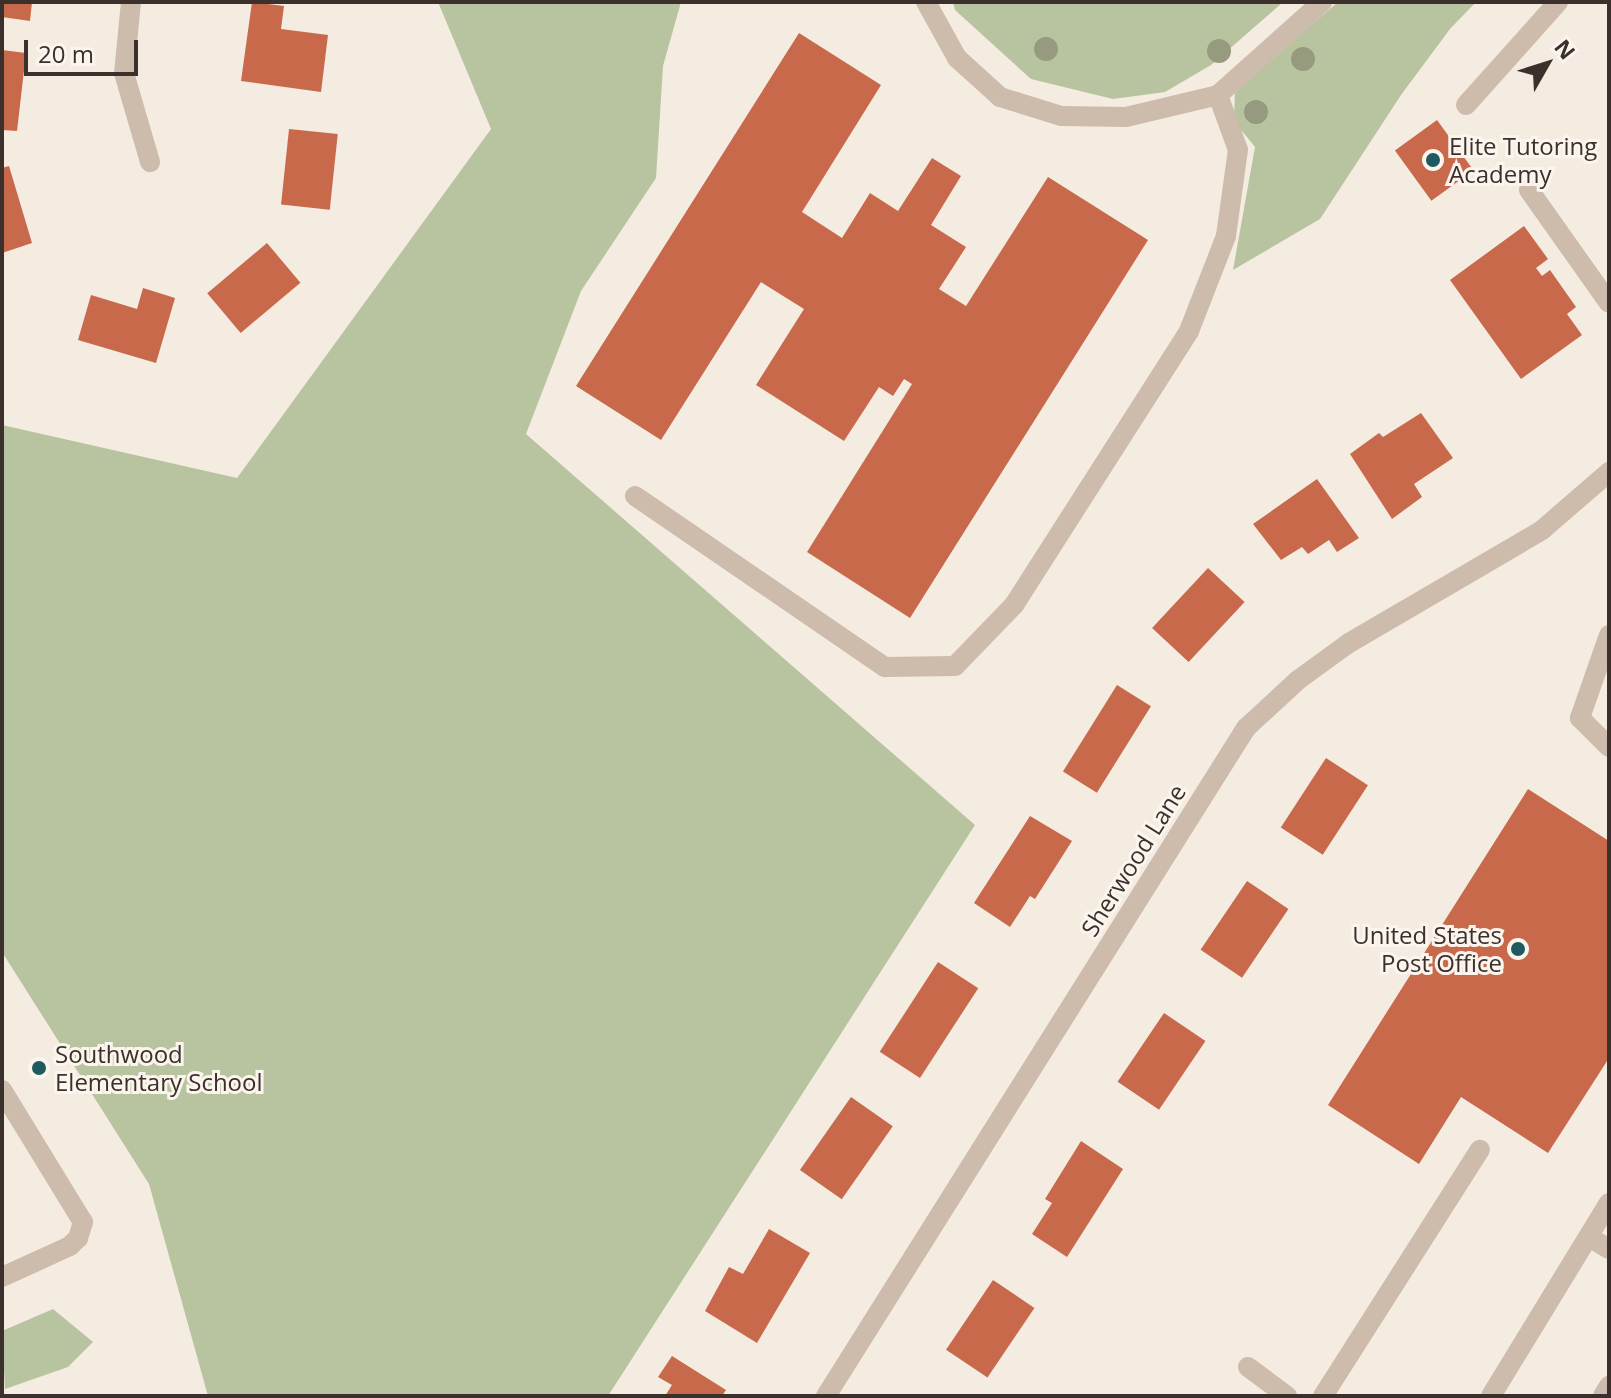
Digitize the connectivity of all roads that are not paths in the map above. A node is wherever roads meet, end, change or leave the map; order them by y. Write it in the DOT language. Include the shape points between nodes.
graph roads {
  1 [pos="131,2"];
  2 [pos="926,2"];
  3 [pos="1322,2"];
  4 [pos="1558,2"];
  5 [pos="1218,95"];
  6 [pos="1466,105"];
  7 [pos="150,162"];
  8 [pos="1529,190"];
  9 [pos="1609,303"];
  10 [pos="1609,472"];
  11 [pos="635,496"];
  12 [pos="1609,635"];
  13 [pos="1609,747"];
  14 [pos="2,1090"];
  15 [pos="1480,1150"];
  16 [pos="1609,1203"];
  17 [pos="1589,1237"];
  18 [pos="1609,1249"];
  19 [pos="2,1277"];
  20 [pos="1248,1367"];
  21 [pos="1609,1386"];
  22 [pos="826,1396"];
  23 [pos="1287,1396"];
  24 [pos="1323,1396"];
  25 [pos="1491,1396"];
  26 [pos="1603,1396"];
  1 -- 7 [label="street" via="124,73"];
  2 -- 5 [label="street" via="957,58 1000,97 1061,116 1126,117"];
  3 -- 5 [label="street"];
  4 -- 6 [label="street"];
  5 -- 11 [label="street" via="1238,150 1226,236 1189,331 1014,605 955,666 885,667"];
  8 -- 9 [label="street"];
  10 -- 22 [label="street, Sherwood Lane" via="1542,530 1349,643 1246,728"];
  12 -- 13 [label="street" via="1580,718"];
  14 -- 19 [label="street" via="83,1222 70,1246"];
  15 -- 24 [label="street"];
  16 -- 17 [label="street"];
  17 -- 18 [label="street"];
  17 -- 25 [label="street"];
  20 -- 23 [label="street"];
  21 -- 26 [label="street"];
}
